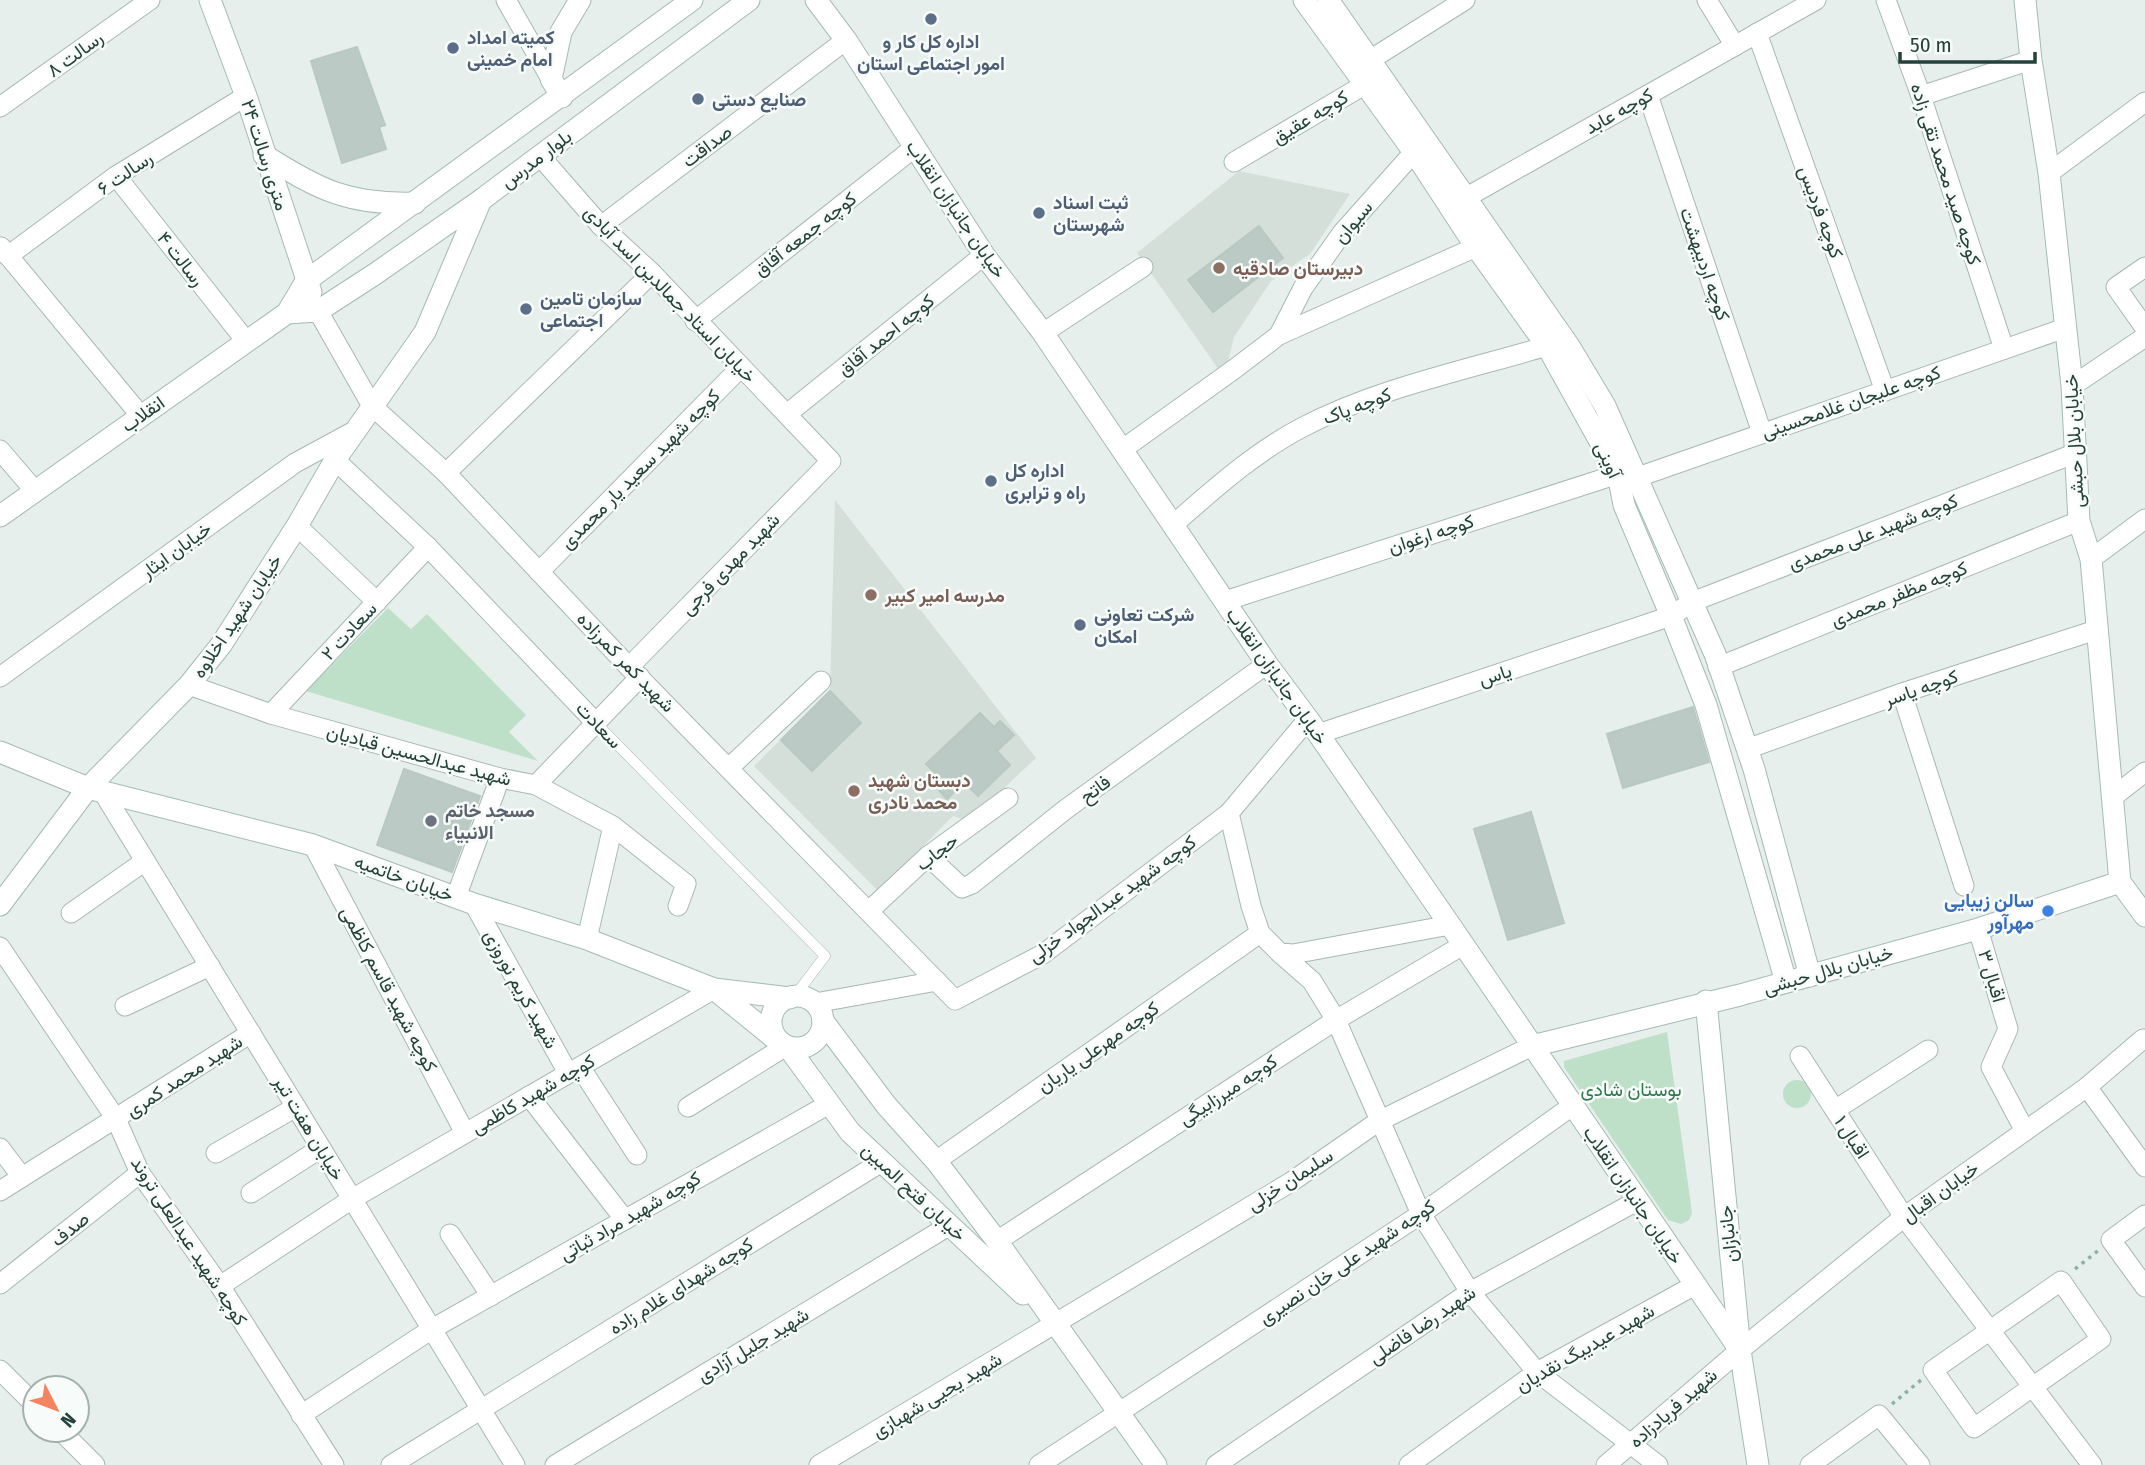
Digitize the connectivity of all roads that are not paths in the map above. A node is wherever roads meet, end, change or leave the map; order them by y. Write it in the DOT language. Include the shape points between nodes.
graph roads {
  1 [pos="150,0"];
  2 [pos="210,0"];
  3 [pos="506,0"];
  4 [pos="580,0"];
  5 [pos="692,0"];
  6 [pos="748,0"];
  7 [pos="816,0"];
  8 [pos="1304,0"];
  9 [pos="1328,0"];
  10 [pos="1465,0"];
  11 [pos="1706,0"];
  12 [pos="1816,0"];
  13 [pos="1886,0"];
  14 [pos="2025,0"];
  15 [pos="1757,33"];
  16 [pos="845,40"];
  17 [pos="635,42"];
  18 [pos="1735,46"];
  19 [pos="1370,60"];
  20 [pos="2031,60"];
  21 [pos="654,71"];
  22 [pos="1364,85"];
  23 [pos="557,88"];
  24 [pos="1648,95"];
  25 [pos="246,96"];
  26 [pos="1921,96"];
  27 [pos="2145,102"];
  28 [pos="0,107"];
  29 [pos="915,148"];
  30 [pos="1414,152"];
  31 [pos="264,155"];
  32 [pos="540,156"];
  33 [pos="1234,162"];
  34 [pos="2049,173"];
  35 [pos="116,176"];
  36 [pos="1467,197"];
  37 [pos="481,201"];
  38 [pos="415,203"];
  39 [pos="601,226"];
  40 [pos="1476,247"];
  41 [pos="4,251"];
  42 [pos="984,255"];
  43 [pos="1143,267"];
  44 [pos="2145,267"];
  45 [pos="652,273"];
  46 [pos="306,281"];
  47 [pos="318,311"];
  48 [pos="287,313"];
  49 [pos="695,321"];
  50 [pos="2065,328"];
  51 [pos="2145,328"];
  52 [pos="1043,333"];
  53 [pos="1279,335"];
  54 [pos="2145,337"];
  55 [pos="246,341"];
  56 [pos="1569,345"];
  57 [pos="1547,346"];
  58 [pos="2004,349"];
  59 [pos="741,367"];
  60 [pos="2072,386"];
  61 [pos="1885,391"];
  62 [pos="372,406"];
  63 [pos="787,414"];
  64 [pos="141,416"];
  65 [pos="356,430"];
  66 [pos="1762,433"];
  67 [pos="1123,449"];
  68 [pos="0,450"];
  69 [pos="2076,453"];
  70 [pos="335,460"];
  71 [pos="831,461"];
  72 [pos="446,473"];
  73 [pos="1628,475"];
  74 [pos="35,491"];
  75 [pos="0,516"];
  76 [pos="2145,519"];
  77 [pos="2079,521"];
  78 [pos="1174,524"];
  79 [pos="297,526"];
  80 [pos="428,547"];
  81 [pos="2091,559"];
  82 [pos="539,572"];
  83 [pos="1225,601"];
  84 [pos="377,602"];
  85 [pos="1692,603"];
  86 [pos="1671,616"];
  87 [pos="2096,630"];
  88 [pos="1266,664"];
  89 [pos="1718,667"];
  90 [pos="635,672"];
  91 [pos="0,677"];
  92 [pos="821,681"];
  93 [pos="189,685"];
  94 [pos="1902,693"];
  95 [pos="271,715"];
  96 [pos="596,723"];
  97 [pos="1313,727"];
  98 [pos="1747,749"];
  99 [pos="0,751"];
  100 [pos="730,767"];
  101 [pos="2145,772"];
  102 [pos="499,778"];
  103 [pos="536,785"];
  104 [pos="95,790"];
  105 [pos="2114,796"];
  106 [pos="1008,798"];
  107 [pos="1229,813"];
  108 [pos="613,826"];
  109 [pos="313,845"];
  110 [pos="928,856"];
  111 [pos="145,861"];
  112 [pos="2120,882"];
  113 [pos="1964,886"];
  114 [pos="465,900"];
  115 [pos="0,905"];
  116 [pos="678,906"];
  117 [pos="870,910"];
  118 [pos="71,913"];
  119 [pos="2145,916"];
  120 [pos="1450,925"];
  121 [pos="1978,929"];
  122 [pos="1260,933"];
  123 [pos="587,939"];
  124 [pos="1463,945"];
  125 [pos="0,947"];
  126 [pos="1280,953"];
  127 [pos="209,966"];
  128 [pos="1810,976"];
  129 [pos="937,981"];
  130 [pos="1786,982"];
  131 [pos="714,989"];
  132 [pos="955,1000"];
  133 [pos="1706,1002"];
  134 [pos="806,1005"];
  135 [pos="125,1006"];
  136 [pos="1336,1020"];
  137 [pos="251,1033"];
  138 [pos="2144,1039"];
  139 [pos="785,1045"];
  140 [pos="1532,1046"];
  141 [pos="1928,1050"];
  142 [pos="1800,1056"];
  143 [pos="574,1070"];
  144 [pos="2087,1087"];
  145 [pos="529,1096"];
  146 [pos="829,1104"];
  147 [pos="1572,1105"];
  148 [pos="296,1107"];
  149 [pos="688,1107"];
  150 [pos="1835,1110"];
  151 [pos="117,1119"];
  152 [pos="1379,1121"];
  153 [pos="2025,1132"];
  154 [pos="465,1133"];
  155 [pos="0,1148"];
  156 [pos="321,1148"];
  157 [pos="216,1153"];
  158 [pos="636,1155"];
  159 [pos="936,1161"];
  160 [pos="880,1163"];
  161 [pos="2145,1167"];
  162 [pos="140,1173"];
  163 [pos="22,1177"];
  164 [pos="0,1191"];
  165 [pos="251,1193"];
  166 [pos="352,1199"];
  167 [pos="1637,1200"];
  168 [pos="1421,1214"];
  169 [pos="2145,1216"];
  170 [pos="1904,1217"];
  171 [pos="625,1220"];
  172 [pos="950,1225"];
  173 [pos="450,1234"];
  174 [pos="998,1241"];
  175 [pos="0,1284"];
  176 [pos="1695,1285"];
  177 [pos="220,1286"];
  178 [pos="2145,1287"];
  179 [pos="1470,1292"];
  180 [pos="491,1296"];
  181 [pos="1055,1324"];
  182 [pos="432,1329"];
  183 [pos="1990,1331"];
  184 [pos="1740,1350"];
  185 [pos="1,1372"];
  186 [pos="1537,1372"];
  187 [pos="2032,1387"];
  188 [pos="21,1391"];
  189 [pos="481,1410"];
  190 [pos="1119,1413"];
  191 [pos="302,1415"];
  192 [pos="1137,1440"];
  193 [pos="74,1444"];
  194 [pos="1631,1444"];
  195 [pos="395,1464"];
  196 [pos="95,1465"];
  197 [pos="334,1465"];
  198 [pos="515,1465"];
  199 [pos="555,1465"];
  200 [pos="819,1465"];
  201 [pos="1039,1465"];
  202 [pos="1139,1465"];
  203 [pos="1156,1465"];
  204 [pos="1216,1465"];
  205 [pos="1409,1465"];
  206 [pos="1606,1465"];
  207 [pos="1657,1465"];
  208 [pos="1758,1465"];
  209 [pos="1810,1465"];
  210 [pos="1920,1465"];
  211 [pos="2092,1465"];
  1 -- 28 [label="street, رسالت ۸"];
  2 -- 25 [label="street, ۲۴ متری رسالت"];
  3 -- 23 [label="street"];
  4 -- 23 [label="street" via="561,32"];
  5 -- 17 [label="street, بلوار مدرس"];
  6 -- 21 [label="street, بلوار مدرس"];
  7 -- 16 [label="street, خیابان جانبازان انقلاب"];
  8 -- 22 [label="street, آوینی"];
  9 -- 19 [label="street, آوینی"];
  10 -- 19 [label="street"];
  11 -- 18 [label="street"];
  12 -- 15 [label="street, کوچه عابد"];
  13 -- 26 [label="street, کوچه صید محمد تقی زاده"];
  14 -- 20 [label="street, خیابان بلال حبشی"];
  15 -- 18 [label="street, کوچه عابد"];
  15 -- 61 [label="street, کوچه فردیس"];
  16 -- 29 [label="street, خیابان جانبازان انقلاب"];
  16 -- 39 [label="street, صداقت"];
  17 -- 21 [label="street"];
  17 -- 23 [label="street, بلوار مدرس"];
  18 -- 24 [label="street, کوچه عابد"];
  19 -- 22 [label="street, کوچه عقیق"];
  19 -- 36 [label="street, آوینی"];
  20 -- 26 [label="street"];
  20 -- 34 [label="street, خیابان بلال حبشی"];
  21 -- 32 [label="street, بلوار مدرس"];
  22 -- 30 [label="street, آوینی"];
  22 -- 33 [label="street, کوچه عقیق"];
  23 -- 38 [label="street, بلوار مدرس"];
  24 -- 36 [label="street, کوچه عابد"];
  24 -- 66 [label="street, کوچه اردیبهشت"];
  25 -- 31 [label="street, ۲۴ متری رسالت"];
  25 -- 35 [label="street, رسالت ۶"];
  26 -- 58 [label="street, کوچه صید محمد تقی زاده"];
  27 -- 34 [label="street"];
  29 -- 42 [label="street, خیابان جانبازان انقلاب"];
  29 -- 49 [label="street, کوچه جمعه آفاق"];
  30 -- 40 [label="street, آوینی"];
  30 -- 53 [label="street, سیوان" via="1342,233 1303,288"];
  31 -- 38 [label="street" via="305,181 337,194 381,204"];
  31 -- 46 [label="street, ۲۴ متری رسالت"];
  32 -- 37 [label="street, بلوار مدرس"];
  32 -- 39 [label="street, خیابان استاد جمالدین اسد آبادی"];
  34 -- 50 [label="street, خیابان بلال حبشی"];
  35 -- 41 [label="street, رسالت ۶"];
  35 -- 55 [label="street, رسالت ۴"];
  36 -- 40 [label="street"];
  36 -- 56 [label="street, آوینی"];
  37 -- 47 [label="street, بلوار مدرس"];
  37 -- 62 [label="street, خیابان شهید اخلاوه" via="425,332"];
  38 -- 46 [label="street, بلوار مدرس"];
  39 -- 45 [label="street, خیابان استاد جمالدین اسد آبادی"];
  40 -- 53 [label="street"];
  40 -- 57 [label="street, آوینی"];
  41 -- 64 [label="street"];
  42 -- 52 [label="street, خیابان جانبازان انقلاب"];
  42 -- 63 [label="street, کوچه احمد آفاق"];
  43 -- 52 [label="street"];
  44 -- 51 [label="street" via="2116,287"];
  45 -- 49 [label="street, خیابان استاد جمالدین اسد آبادی"];
  45 -- 72 [label="street"];
  46 -- 47 [label="street, ۲۴ متری رسالت"];
  46 -- 48 [label="street, انقلاب"];
  47 -- 48 [label="street"];
  47 -- 62 [label="street, شهید کمر کمرزاده"];
  48 -- 55 [label="street, انقلاب"];
  49 -- 59 [label="street, خیابان استاد جمالدین اسد آبادی"];
  50 -- 58 [label="street, کوچه علیجان غلامحسینی"];
  50 -- 60 [label="street, خیابان بلال حبشی"];
  52 -- 67 [label="street, خیابان جانبازان انقلاب"];
  53 -- 67 [label="street"];
  54 -- 60 [label="street"];
  55 -- 64 [label="street, انقلاب"];
  56 -- 57 [label="street, کوچه پاک"];
  56 -- 73 [label="street, آوینی" via="1605,406"];
  57 -- 73 [label="street, آوینی"];
  57 -- 78 [label="street, کوچه پاک" via="1377,396 1302,428 1232,473"];
  58 -- 61 [label="street, کوچه علیجان غلامحسینی"];
  59 -- 63 [label="street, خیابان استاد جمالدین اسد آبادی"];
  59 -- 82 [label="street, کوچه شهید سعید یار محمدی"];
  60 -- 69 [label="street, خیابان بلال حبشی"];
  61 -- 66 [label="street, کوچه علیجان غلامحسینی"];
  62 -- 65 [label="street, خیابان شهید اخلاوه"];
  62 -- 72 [label="street, شهید کمر کمرزاده"];
  63 -- 71 [label="street, خیابان استاد جمالدین اسد آبادی"];
  64 -- 74 [label="street, انقلاب"];
  65 -- 70 [label="street, خیابان شهید اخلاوه"];
  65 -- 91 [label="street, خیابان ایثار" via="295,463"];
  66 -- 73 [label="street, کوچه علیجان غلامحسینی"];
  67 -- 78 [label="street, خیابان جانبازان انقلاب"];
  68 -- 74 [label="street"];
  69 -- 77 [label="street, خیابان بلال حبشی"];
  69 -- 85 [label="street, کوچه شهید علی محمدی"];
  70 -- 79 [label="street, خیابان شهید اخلاوه"];
  70 -- 80 [label="street, سعادت"];
  71 -- 90 [label="street, شهید مهدی فرجی"];
  72 -- 82 [label="street, شهید کمر کمرزاده"];
  73 -- 83 [label="street, کوچه ارغوان"];
  73 -- 85 [label="street, آوینی"];
  73 -- 86 [label="street, آوینی" via="1624,505"];
  74 -- 75 [label="street, انقلاب"];
  76 -- 81 [label="street"];
  77 -- 81 [label="street, خیابان بلال حبشی"];
  77 -- 89 [label="street, کوچه مظفر محمدی"];
  78 -- 83 [label="street, خیابان جانبازان انقلاب"];
  79 -- 84 [label="street"];
  79 -- 93 [label="street, خیابان شهید اخلاوه" via="221,645"];
  80 -- 84 [label="street, سعادت ۲"];
  80 -- 96 [label="street, سعادت"];
  81 -- 87 [label="street, خیابان بلال حبشی"];
  82 -- 90 [label="street, شهید کمر کمرزاده"];
  83 -- 88 [label="street, خیابان جانبازان انقلاب"];
  84 -- 95 [label="street, سعادت ۲"];
  85 -- 86 [label="street, کوچه شهید علی محمدی"];
  85 -- 89 [label="street, آوینی"];
  86 -- 97 [label="street, یاس"];
  86 -- 130 [label="street, آوینی" via="1706,705"];
  87 -- 94 [label="street, کوچه یاسر"];
  87 -- 105 [label="street, خیابان بلال حبشی"];
  88 -- 97 [label="street, خیابان جانبازان انقلاب"];
  88 -- 110 [label="street, فاتح" via="1066,809 972,884 962,888"];
  89 -- 98 [label="street, آوینی"];
  90 -- 96 [label="street, شهید مهدی فرجی"];
  90 -- 100 [label="street, شهید کمر کمرزاده"];
  92 -- 100 [label="street"];
  93 -- 95 [label="street, شهید عبدالحسین قبادیان"];
  93 -- 104 [label="street, خیابان شهید اخلاوه"];
  94 -- 98 [label="street, کوچه یاسر"];
  94 -- 113 [label="street"];
  95 -- 102 [label="street, شهید عبدالحسین قبادیان"];
  96 -- 103 [label="street, شهید مهدی فرجی"];
  96 -- 134 [label="lane, سعادت" via="825,956"];
  97 -- 107 [label="street, کوچه شهید عبدالجواد خزلی"];
  97 -- 120 [label="street, خیابان جانبازان انقلاب"];
  98 -- 128 [label="street, آوینی"];
  99 -- 104 [label="street"];
  100 -- 117 [label="street, شهید کمر کمرزاده"];
  101 -- 105 [label="street"];
  102 -- 103 [label="street, شهید عبدالحسین قبادیان"];
  102 -- 114 [label="street"];
  103 -- 108 [label="street, شهید عبدالحسین قبادیان"];
  104 -- 109 [label="street, خیابان خاتمیه"];
  104 -- 111 [label="street, خیابان هفت تیر"];
  104 -- 115 [label="street, خیابان شهید اخلاوه"];
  105 -- 112 [label="street, خیابان بلال حبشی"];
  106 -- 110 [label="street, حجاب"];
  107 -- 122 [label="street"];
  107 -- 132 [label="street, کوچه شهید عبدالجواد خزلی" via="1043,954"];
  108 -- 116 [label="street, شهید عبدالحسین قبادیان" via="686,884"];
  108 -- 123 [label="street"];
  109 -- 114 [label="street, خیابان خاتمیه"];
  109 -- 154 [label="street, کوچه شهید قاسم کاظمی"];
  110 -- 117 [label="street, حجاب"];
  111 -- 118 [label="street"];
  111 -- 127 [label="street, خیابان هفت تیر"];
  112 -- 119 [label="street"];
  112 -- 121 [label="street, خیابان بلال حبشی"];
  114 -- 123 [label="street, خیابان خاتمیه"];
  114 -- 143 [label="street, شهید کریم نوروزی"];
  117 -- 129 [label="street, شهید کمر کمرزاده"];
  120 -- 124 [label="street, خیابان جانبازان انقلاب"];
  120 -- 126 [label="street"];
  121 -- 128 [label="street, خیابان بلال حبشی"];
  121 -- 153 [label="street, اقبال ۳" via="2008,1029 1991,1067"];
  122 -- 126 [label="street"];
  122 -- 159 [label="street, کوچه مهرعلی یاریان"];
  123 -- 131 [label="street, خیابان خاتمیه"];
  124 -- 136 [label="street, کوچه میرزابیگی"];
  124 -- 140 [label="street, خیابان جانبازان انقلاب"];
  125 -- 151 [label="street, کوچه شهید عبدالعلی تروند"];
  126 -- 136 [label="street" via="1312,981"];
  127 -- 135 [label="street"];
  127 -- 137 [label="street, خیابان هفت تیر"];
  128 -- 130 [label="street, خیابان بلال حبشی"];
  129 -- 132 [label="street, شهید کمر کمرزاده"];
  129 -- 134 [label="street"];
  130 -- 133 [label="street, خیابان بلال حبشی"];
  131 -- 134 [label="street, خیابان خاتمیه"];
  131 -- 139 [label="street, خیابان خاتمیه"];
  131 -- 143 [label="street, کوچه شهید کاظمی"];
  133 -- 140 [label="street, خیابان بلال حبشی"];
  133 -- 184 [label="street, جانبازان"];
  134 -- 139 [label="street" via="822,1031 808,1046"];
  134 -- 139 [label="street" via="777,1005 772,1014 773,1034"];
  134 -- 159 [label="street, خیابان فتح المبین"];
  136 -- 152 [label="street"];
  136 -- 174 [label="street, کوچه میرزابیگی"];
  137 -- 148 [label="street, خیابان هفت تیر"];
  137 -- 151 [label="street, شهید محمد کمری"];
  138 -- 144 [label="street, خیابان اقبال"];
  139 -- 146 [label="street, خیابان فتح المبین"];
  139 -- 149 [label="street"];
  140 -- 147 [label="street, خیابان جانبازان انقلاب"];
  140 -- 152 [label="street, سلیمان خزلی"];
  141 -- 150 [label="street"];
  142 -- 150 [label="street, اقبال ۱"];
  143 -- 145 [label="street, کوچه شهید کاظمی"];
  143 -- 158 [label="street, شهید کریم نوروزی"];
  144 -- 153 [label="street, خیابان اقبال"];
  144 -- 161 [label="street"];
  145 -- 154 [label="street, کوچه شهید کاظمی"];
  145 -- 171 [label="street"];
  146 -- 160 [label="street, خیابان فتح المبین"];
  146 -- 171 [label="street, کوچه شهید مراد ثباتی"];
  147 -- 167 [label="street, خیابان جانبازان انقلاب"];
  147 -- 168 [label="street, کوچه شهید علی خان نصیری"];
  148 -- 156 [label="street, خیابان هفت تیر"];
  148 -- 157 [label="street"];
  150 -- 170 [label="street, اقبال ۱"];
  151 -- 162 [label="street, کوچه شهید عبدالعلی تروند"];
  151 -- 163 [label="street, شهید محمد کمری"];
  152 -- 168 [label="street"];
  152 -- 181 [label="street, سلیمان خزلی" via="1291,1182"];
  153 -- 170 [label="street, خیابان اقبال"];
  154 -- 166 [label="street, کوچه شهید کاظمی"];
  155 -- 163 [label="street"];
  156 -- 165 [label="street"];
  156 -- 166 [label="street, خیابان هفت تیر"];
  159 -- 174 [label="street, خیابان فتح المبین"];
  160 -- 172 [label="street, خیابان فتح المبین"];
  160 -- 189 [label="street, کوچه شهدای غلام زاده"];
  162 -- 175 [label="street, صدف"];
  162 -- 177 [label="street, کوچه شهید عبدالعلی تروند"];
  163 -- 164 [label="street, شهید محمد کمری"];
  166 -- 177 [label="street, کوچه شهید کاظمی"];
  166 -- 182 [label="street, خیابان هفت تیر"];
  167 -- 176 [label="street, خیابان جانبازان انقلاب"];
  167 -- 179 [label="street, شهید رضا فاضلی"];
  168 -- 179 [label="street"];
  168 -- 190 [label="street, کوچه شهید علی خان نصیری"];
  169 -- 178 [label="street" via="2111,1240"];
  170 -- 183 [label="street, اقبال ۱"];
  170 -- 184 [label="street, خیابان اقبال"];
  171 -- 180 [label="street, کوچه شهید مراد ثباتی"];
  172 -- 181 [label="street, خیابان فتح المبین"];
  172 -- 199 [label="street, شهید جلیل آزادی"];
  173 -- 180 [label="street"];
  174 -- 181 [label="street, خیابان فتح المبین"];
  176 -- 184 [label="street, خیابان جانبازان انقلاب"];
  176 -- 186 [label="street, شهید عیدیبگ نقدیان"];
  177 -- 191 [label="street, کوچه شهید عبدالعلی تروند"];
  179 -- 186 [label="street"];
  179 -- 204 [label="street, شهید رضا فاضلی"];
  180 -- 182 [label="street, کوچه شهید مراد ثباتی"];
  181 -- 190 [label="street, خیابان فتح المبین"];
  181 -- 200 [label="street, شهید یحیی شهبازی"];
  182 -- 189 [label="street, خیابان هفت تیر"];
  182 -- 191 [label="street, کوچه شهید مراد ثباتی"];
  183 -- 187 [label="street, اقبال ۱"];
  183 -- 187 [label="street" via="1933,1370 1974,1428"];
  183 -- 187 [label="street" via="2061,1281 2101,1339"];
  184 -- 194 [label="street, شهید فریادزاده"];
  184 -- 208 [label="street, جانبازان"];
  185 -- 188 [label="street"];
  186 -- 194 [label="street"];
  186 -- 205 [label="street, شهید عیدیبگ نقدیان"];
  187 -- 211 [label="street, اقبال ۱"];
  189 -- 195 [label="street, کوچه شهدای غلام زاده"];
  189 -- 198 [label="street, خیابان هفت تیر"];
  190 -- 192 [label="street, خیابان فتح المبین"];
  190 -- 201 [label="street, کوچه شهید علی خان نصیری"];
  191 -- 197 [label="street, کوچه شهید عبدالعلی تروند"];
  192 -- 202 [label="street"];
  192 -- 203 [label="street, خیابان فتح المبین"];
  193 -- 196 [label="street"];
  194 -- 206 [label="street, شهید فریادزاده"];
  194 -- 207 [label="street"];
  209 -- 210 [label="street" via="1879,1415"];
}
